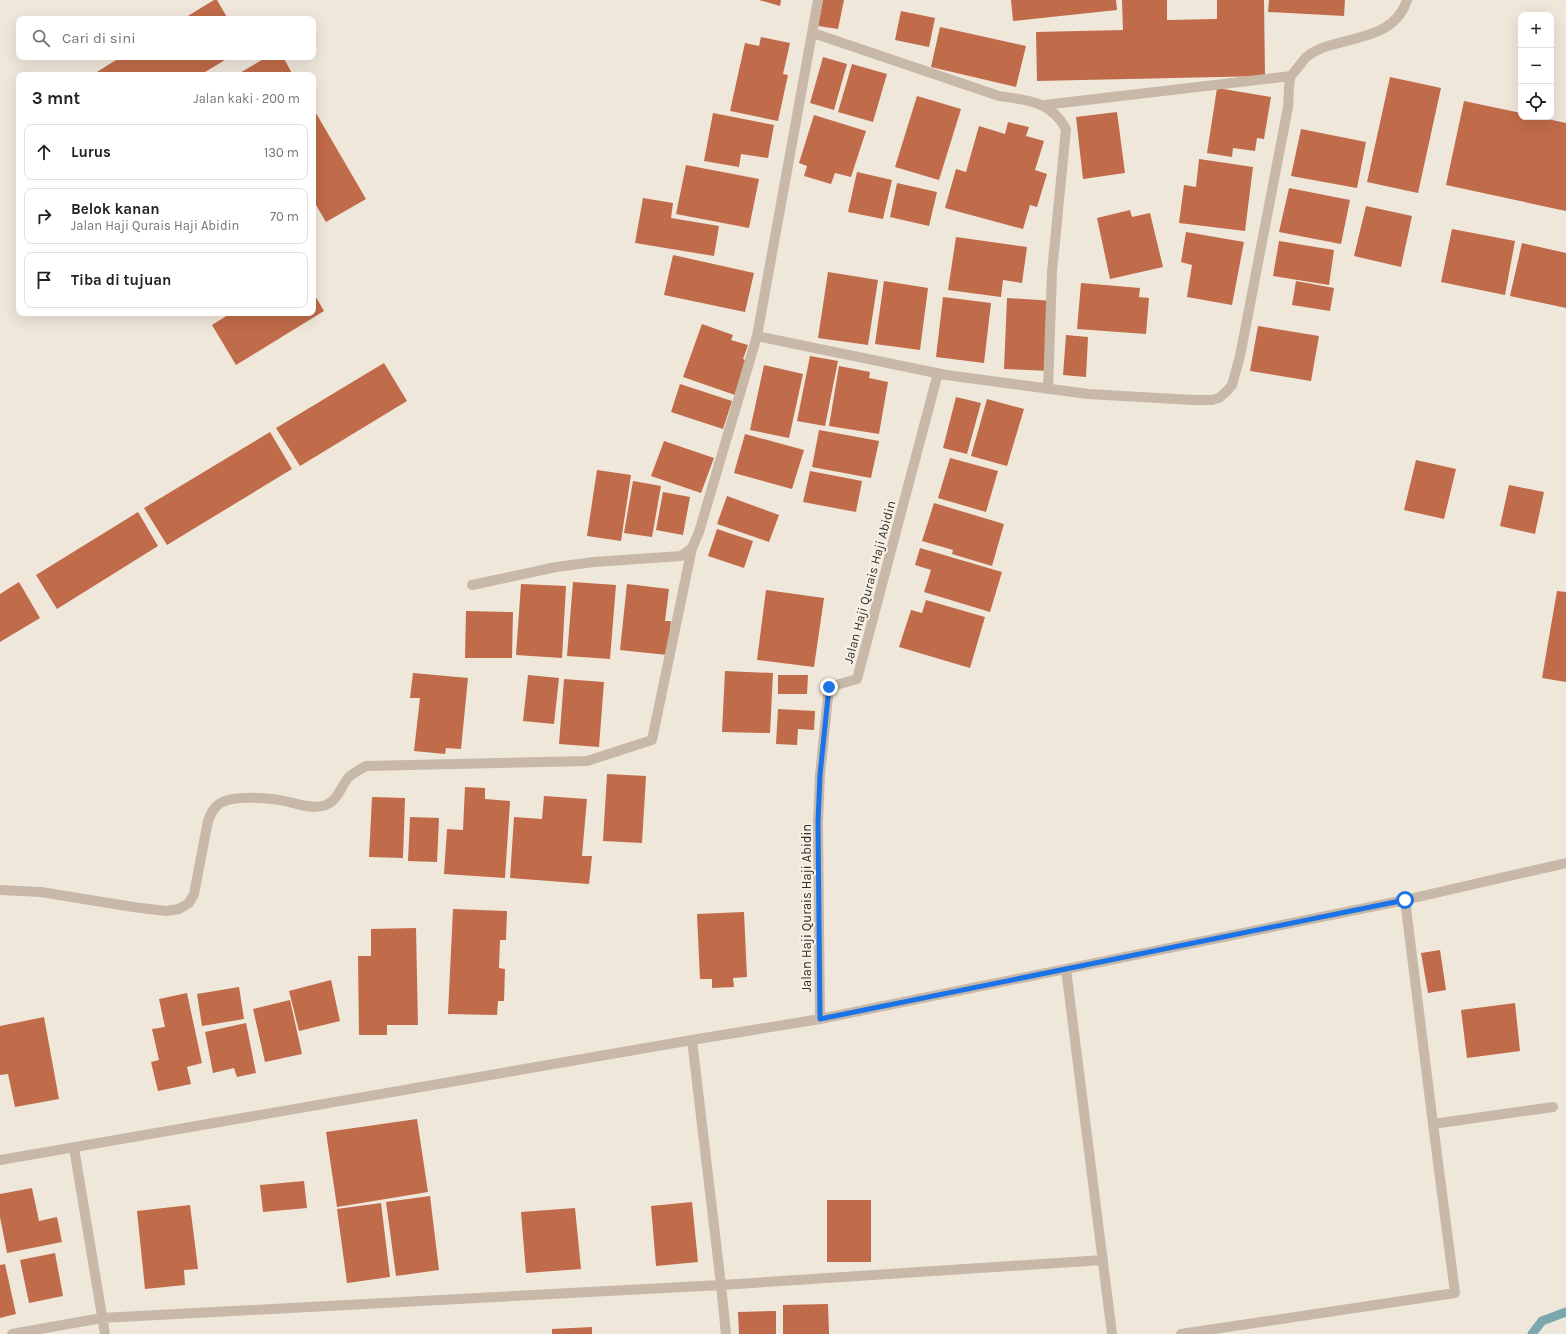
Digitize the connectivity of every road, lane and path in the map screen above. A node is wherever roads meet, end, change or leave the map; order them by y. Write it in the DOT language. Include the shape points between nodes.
graph roads {
  1 [pos="818,0"];
  2 [pos="1407,0"];
  3 [pos="813,33"];
  4 [pos="1291,76"];
  5 [pos="1044,105"];
  6 [pos="757,336"];
  7 [pos="938,373"];
  8 [pos="1048,389"];
  9 [pos="692,548"];
  10 [pos="472,585"];
  11 [pos="1566,863"];
  12 [pos="0,890"];
  13 [pos="1405,900"];
  14 [pos="1066,968"];
  15 [pos="820,1019"];
  16 [pos="692,1040"];
  17 [pos="1553,1107"];
  18 [pos="1433,1124"];
  19 [pos="74,1148"];
  20 [pos="0,1160"];
  21 [pos="1103,1260"];
  22 [pos="721,1285"];
  23 [pos="102,1318"];
  24 [pos="12,1334"];
  25 [pos="105,1334"];
  26 [pos="726,1334"];
  27 [pos="1112,1334"];
  28 [pos="1181,1334"];
  1 -- 3 [label="street"];
  2 -- 4 [label="street" via="1405,7 1394,20 1378,32 1330,44 1308,55"];
  3 -- 5 [label="street" via="999,96"];
  3 -- 6 [label="street"];
  4 -- 5 [label="street"];
  4 -- 8 [label="street" via="1288,106 1240,356 1232,385 1219,398 1212,400 1088,394"];
  5 -- 8 [label="street" via="1066,128 1052,272"];
  6 -- 7 [label="street"];
  6 -- 9 [label="street" via="699,532"];
  7 -- 8 [label="street"];
  7 -- 15 [label="street, Jalan Haji Qurais Haji Abidin" via="857,679 829,687 818,814"];
  9 -- 10 [label="street" via="681,556 556,566"];
  9 -- 12 [label="street" via="652,740 587,761 366,766 348,779 336,798 323,806 311,807 279,800 232,799 220,803 212,810 208,822 194,894 189,903 179,909 166,911 41,892"];
  11 -- 13 [label="street"];
  13 -- 14 [label="street"];
  13 -- 18 [label="street"];
  14 -- 15 [label="street"];
  14 -- 21 [label="street"];
  15 -- 16 [label="street"];
  16 -- 19 [label="street"];
  16 -- 22 [label="street"];
  17 -- 18 [label="street"];
  18 -- 28 [label="street" via="1455,1293"];
  19 -- 20 [label="street"];
  19 -- 23 [label="street"];
  21 -- 22 [label="street"];
  21 -- 27 [label="street"];
  22 -- 23 [label="street"];
  22 -- 26 [label="street"];
  23 -- 24 [label="street"];
  23 -- 25 [label="street"];
}
